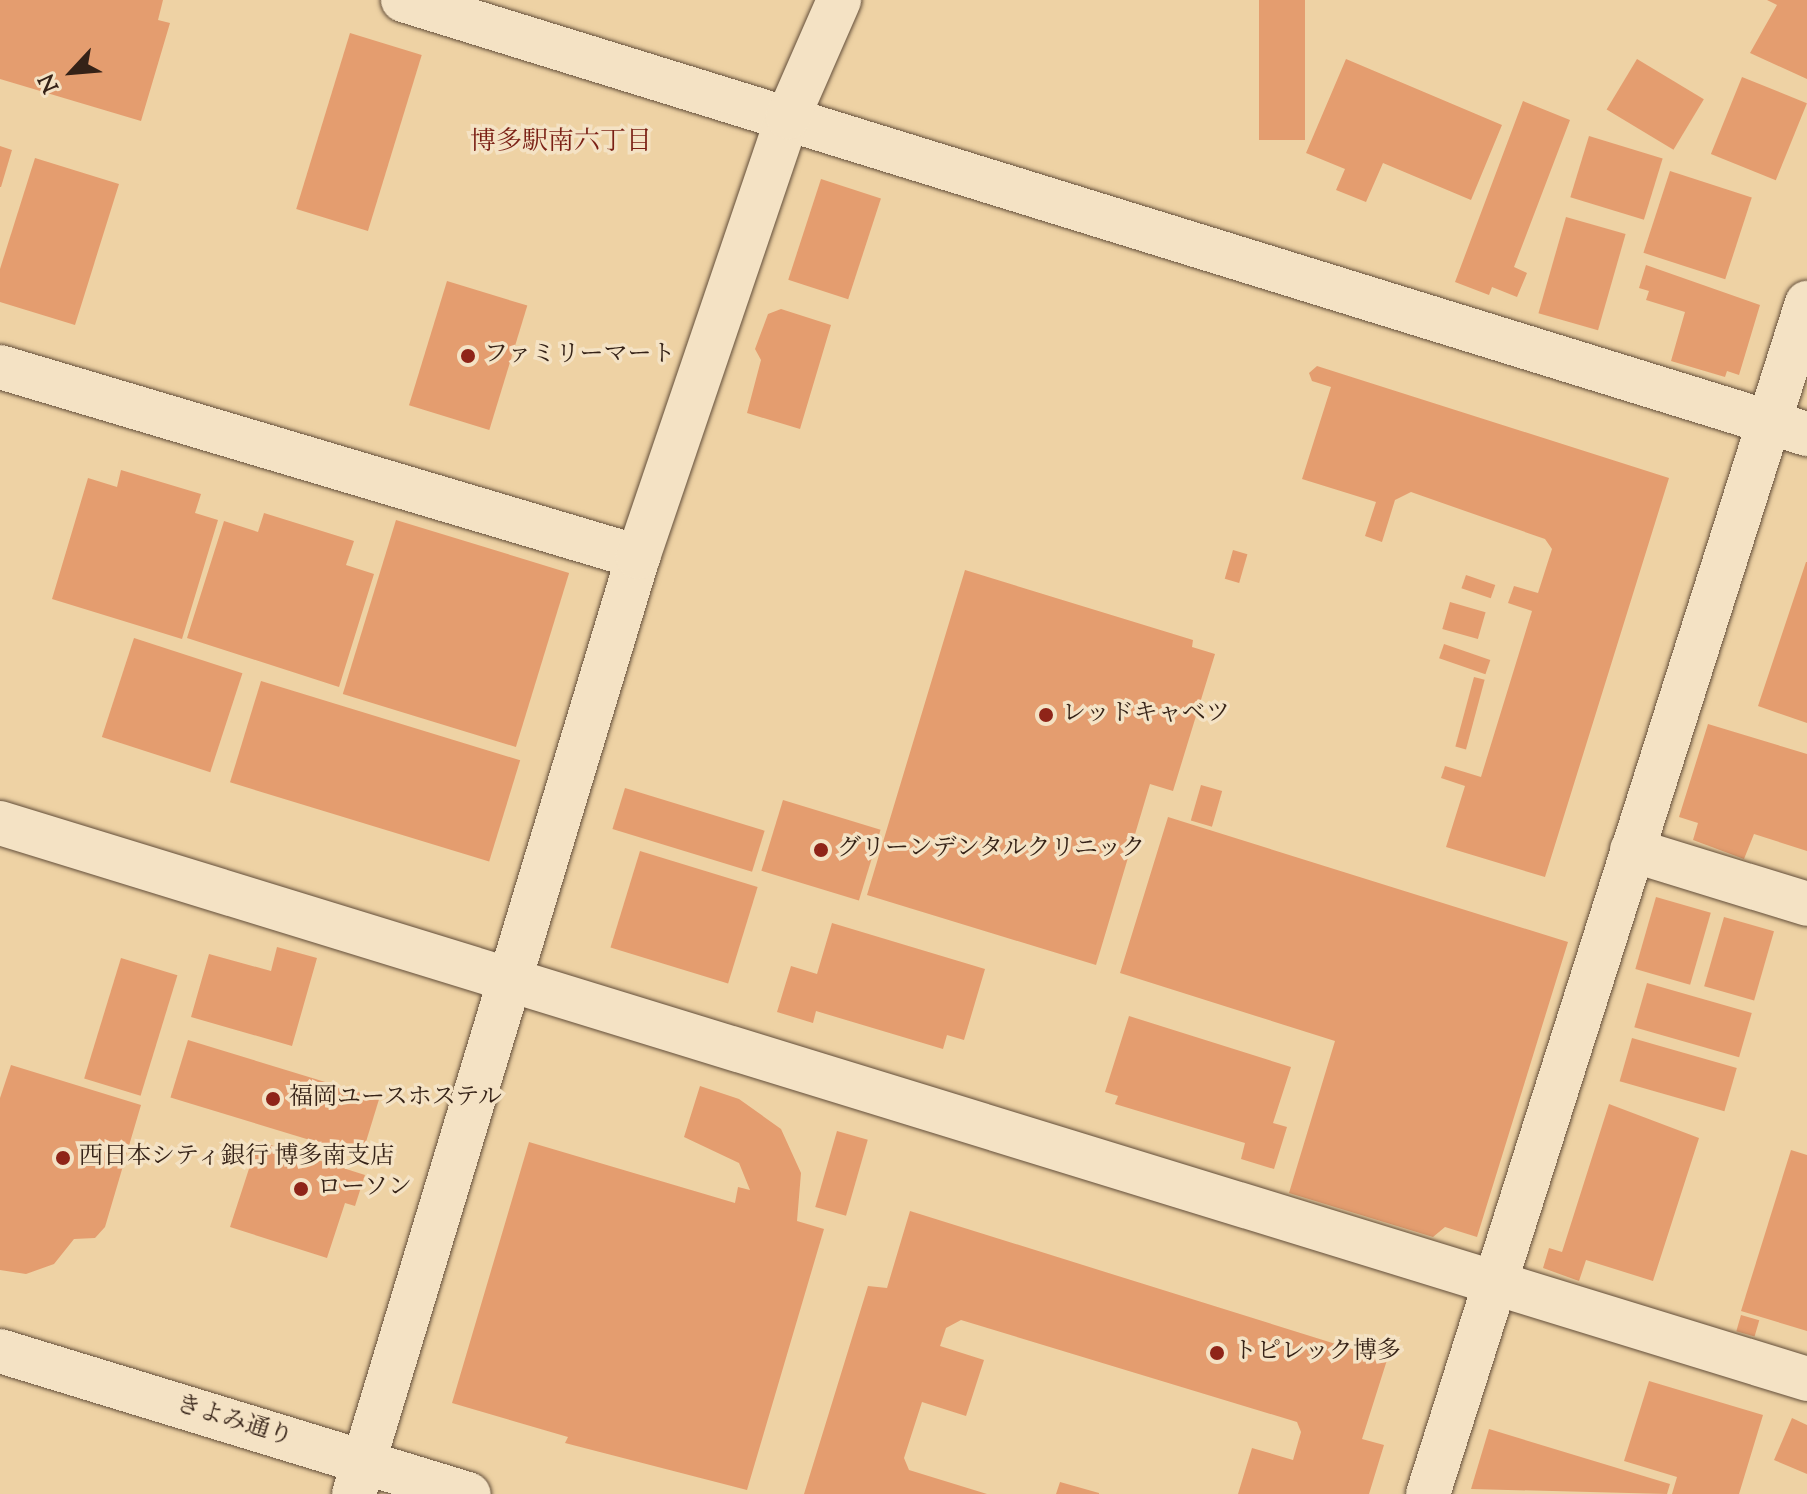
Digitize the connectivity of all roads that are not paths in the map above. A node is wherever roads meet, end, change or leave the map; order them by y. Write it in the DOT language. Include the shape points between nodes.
graph roads {
  1 [pos="403,0"];
  2 [pos="839,0"];
  3 [pos="788,117"];
  4 [pos="1807,303"];
  5 [pos="0,367"];
  6 [pos="1788,429"];
  7 [pos="638,557"];
  8 [pos="0,823"];
  9 [pos="1632,850"];
  10 [pos="1807,904"];
  11 [pos="512,976"];
  12 [pos="1494,1284"];
  13 [pos="0,1351"];
  14 [pos="1807,1379"];
  15 [pos="360,1478"];
  16 [pos="469,1494"];
  17 [pos="1428,1494"];
  1 -- 3 [label="street"];
  2 -- 3 [label="street"];
  3 -- 6 [label="street"];
  3 -- 7 [label="street"];
  4 -- 6 [label="street"];
  5 -- 7 [label="street"];
  6 -- 9 [label="street"];
  7 -- 11 [label="street"];
  8 -- 11 [label="street"];
  9 -- 10 [label="street"];
  9 -- 12 [label="street"];
  11 -- 12 [label="street"];
  11 -- 15 [label="street"];
  12 -- 14 [label="street"];
  12 -- 17 [label="street"];
  13 -- 15 [label="street, きよみ通り"];
  15 -- 16 [label="street, きよみ通り"];
}
